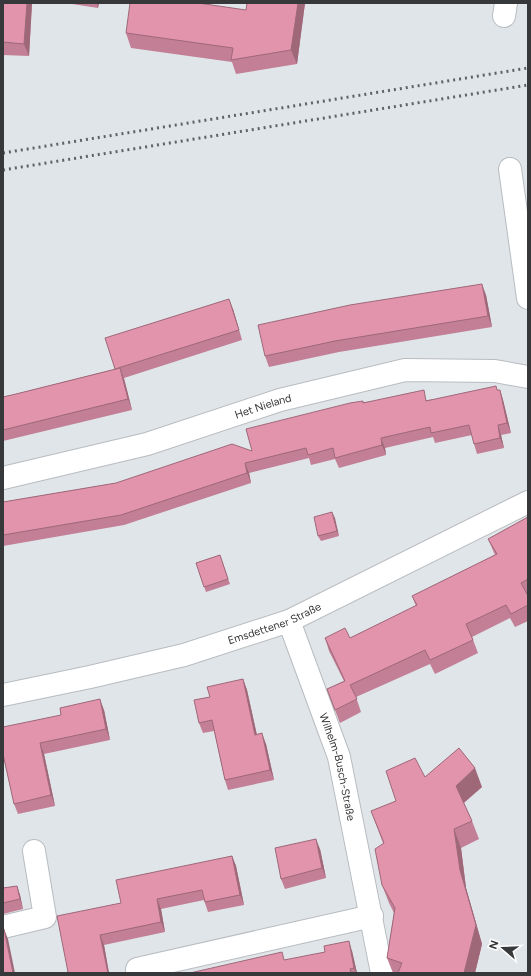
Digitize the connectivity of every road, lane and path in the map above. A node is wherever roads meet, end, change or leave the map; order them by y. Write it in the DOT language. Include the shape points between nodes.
graph roads {
  1 [pos="510,169"];
  2 [pos="528,298"];
  3 [pos="528,377"];
  4 [pos="3,478"];
  5 [pos="528,502"];
  6 [pos="289,621"];
  7 [pos="3,695"];
  8 [pos="34,851"];
  9 [pos="372,916"];
  10 [pos="3,927"];
  11 [pos="137,973"];
  12 [pos="382,973"];
  1 -- 2 [label="street"];
  3 -- 4 [label="street, Het Nieland" via="495,371 405,370 280,400 147,444"];
  5 -- 6 [label="street, Emsdettener Straße"];
  6 -- 7 [label="street, Emsdettener Straße" via="184,655"];
  6 -- 9 [label="street, Wilhelm-Busch-Straße" via="339,757"];
  8 -- 10 [label="street" via="45,918"];
  9 -- 11 [label="street" via="137,969"];
  9 -- 12 [label="street, Wilhelm-Busch-Straße"];
}
